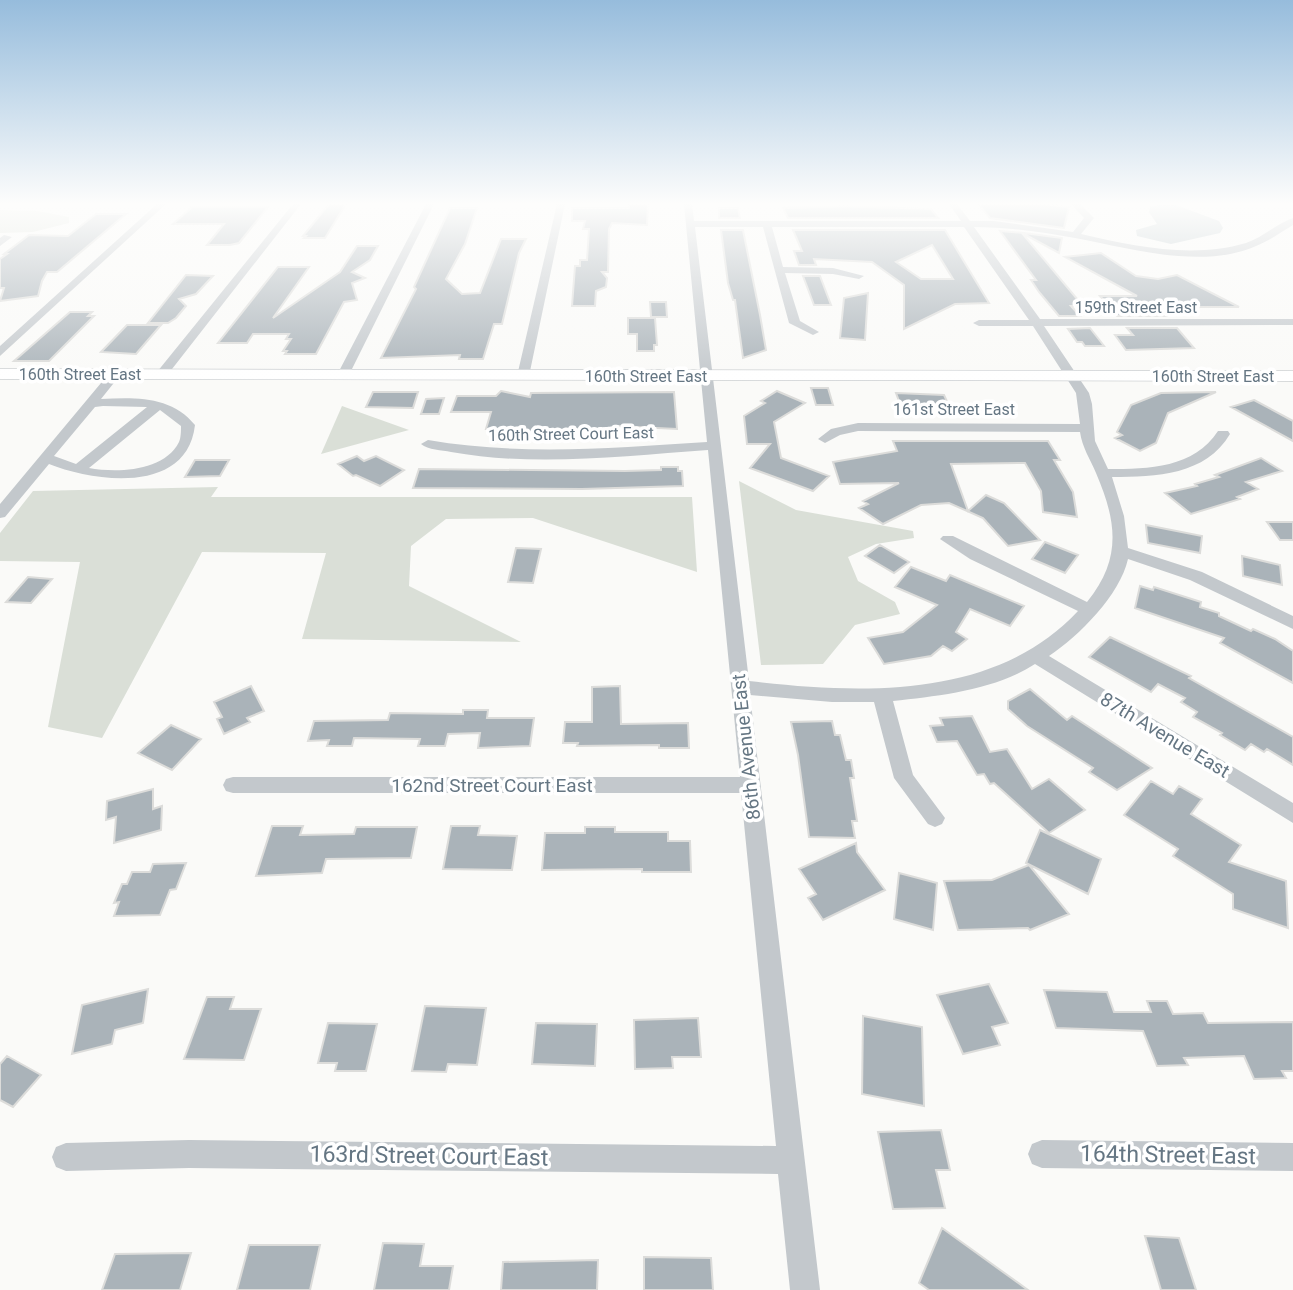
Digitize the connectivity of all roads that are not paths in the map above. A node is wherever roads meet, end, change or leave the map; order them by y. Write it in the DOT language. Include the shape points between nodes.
graph roads {
  1 [pos="96,264"];
  2 [pos="249,264"];
  3 [pos="399,264"];
  4 [pos="548,264"];
  5 [pos="695,264"];
  6 [pos="778,264"];
  7 [pos="995,264"];
  8 [pos="780,270"];
  9 [pos="859,276"];
  10 [pos="979,323"];
  11 [pos="1035,323"];
  12 [pos="1293,323"];
  13 [pos="813,332"];
  14 [pos="0,352"];
  15 [pos="0,374"];
  16 [pos="115,374"];
  17 [pos="162,374"];
  18 [pos="343,375"];
  19 [pos="523,376"];
  20 [pos="707,376"];
  21 [pos="1073,376"];
  22 [pos="1293,376"];
  23 [pos="90,403"];
  24 [pos="157,405"];
  25 [pos="1087,428"];
  26 [pos="1223,434"];
  27 [pos="825,439"];
  28 [pos="428,444"];
  29 [pos="714,446"];
  30 [pos="46,458"];
  31 [pos="77,470"];
  32 [pos="1104,473"];
  33 [pos="0,514"];
  34 [pos="948,540"];
  35 [pos="1121,551"];
  36 [pos="1090,610"];
  37 [pos="1293,623"];
  38 [pos="1037,657"];
  39 [pos="740,687"];
  40 [pos="883,696"];
  41 [pos="233,785"];
  42 [pos="750,785"];
  43 [pos="1293,814"];
  44 [pos="935,818"];
  45 [pos="1042,1154"];
  46 [pos="66,1157"];
  47 [pos="1293,1157"];
  48 [pos="792,1160"];
  49 [pos="805,1290"];
  1 -- 14 [label="street"];
  2 -- 17 [label="street"];
  3 -- 18 [label="street"];
  4 -- 19 [label="street"];
  5 -- 20 [label="street, 86th Avenue East"];
  6 -- 8 [label="street"];
  7 -- 11 [label="street"];
  8 -- 9 [label="street"];
  8 -- 13 [label="street" via="795,323"];
  10 -- 11 [label="street, 159th Street East"];
  11 -- 12 [label="street, 159th Street East"];
  11 -- 21 [label="street"];
  15 -- 16 [label="main road, 160th Street East"];
  16 -- 17 [label="main road, 160th Street East"];
  16 -- 23 [label="street"];
  17 -- 18 [label="main road, 160th Street East"];
  18 -- 19 [label="main road, 160th Street East"];
  19 -- 20 [label="main road, 160th Street East"];
  20 -- 21 [label="main road, 160th Street East"];
  20 -- 29 [label="street, 86th Avenue East"];
  21 -- 22 [label="main road, 160th Street East"];
  21 -- 25 [label="street" via="1086,402"];
  23 -- 24 [label="street"];
  23 -- 30 [label="street"];
  24 -- 31 [label="street"];
  24 -- 31 [label="street" via="188,425 182,449 136,475 106,476"];
  25 -- 27 [label="street, 161st Street East" via="858,426"];
  25 -- 32 [label="street" via="1088,444"];
  26 -- 32 [label="street" via="1219,445 1197,460 1170,468"];
  28 -- 29 [label="street, 160th Street Court East" via="478,453 629,453"];
  29 -- 39 [label="street, 86th Avenue East"];
  30 -- 31 [label="street"];
  30 -- 33 [label="street"];
  32 -- 35 [label="street"];
  34 -- 36 [label="street"];
  35 -- 36 [label="street" via="1119,564"];
  35 -- 37 [label="street" via="1196,576"];
  36 -- 38 [label="street" via="1078,627"];
  38 -- 40 [label="street" via="974,681 913,695"];
  38 -- 43 [label="street, 87th Avenue East"];
  39 -- 40 [label="street"];
  39 -- 42 [label="street, 86th Avenue East"];
  40 -- 44 [label="street" via="904,778"];
  41 -- 42 [label="street, 162nd Street Court East"];
  42 -- 48 [label="street, 86th Avenue East"];
  45 -- 47 [label="street, 164th Street East"];
  46 -- 48 [label="street, 163rd Street Court East" via="189,1154"];
  48 -- 49 [label="street, 86th Avenue East"];
}
